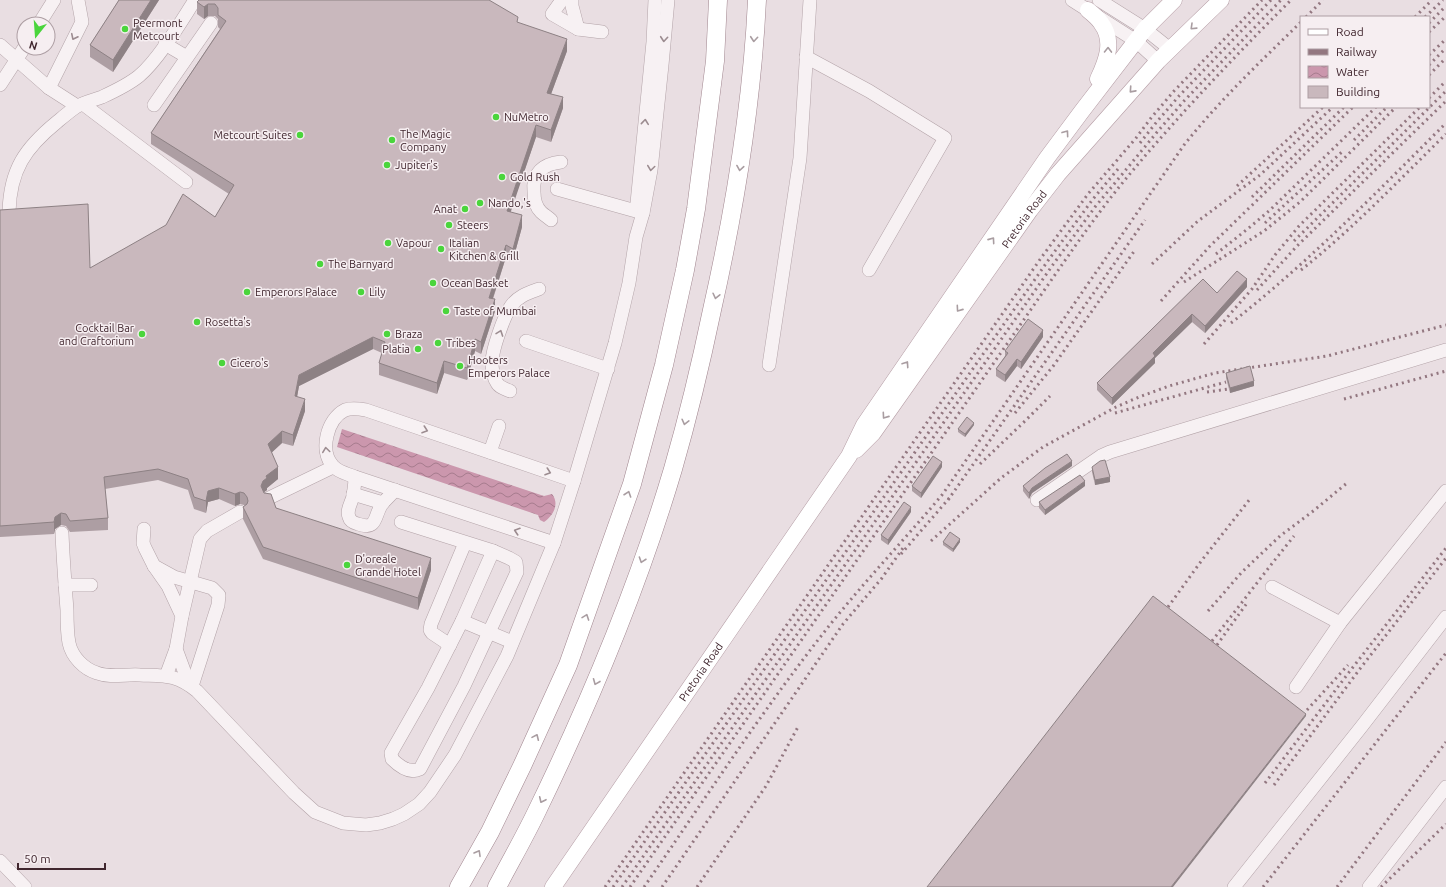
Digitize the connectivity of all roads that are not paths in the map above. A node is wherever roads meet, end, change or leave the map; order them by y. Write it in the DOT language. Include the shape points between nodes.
graph roads {
  1 [pos="54,0"];
  2 [pos="78,0"];
  3 [pos="195,0"];
  4 [pos="562,0"];
  5 [pos="572,0"];
  6 [pos="655,0"];
  7 [pos="668,0"];
  8 [pos="718,0"];
  9 [pos="757,0"];
  10 [pos="810,0"];
  11 [pos="1072,0"];
  12 [pos="1174,0"];
  13 [pos="1221,0"];
  14 [pos="1094,5"];
  15 [pos="44,16"];
  16 [pos="211,23"];
  17 [pos="578,29"];
  18 [pos="602,32"];
  19 [pos="1140,35"];
  20 [pos="0,44"];
  21 [pos="166,44"];
  22 [pos="1170,49"];
  23 [pos="19,56"];
  24 [pos="806,57"];
  25 [pos="187,58"];
  26 [pos="17,59"];
  27 [pos="1158,61"];
  28 [pos="0,85"];
  29 [pos="49,88"];
  30 [pos="80,105"];
  31 [pos="154,105"];
  32 [pos="1082,111"];
  33 [pos="561,162"];
  34 [pos="186,182"];
  35 [pos="557,189"];
  36 [pos="8,212"];
  37 [pos="640,213"];
  38 [pos="551,220"];
  39 [pos="869,270"];
  40 [pos="539,289"];
  41 [pos="526,341"];
  42 [pos="1446,350"];
  43 [pos="769,365"];
  44 [pos="608,369"];
  45 [pos="510,391"];
  46 [pos="499,426"];
  47 [pos="490,452"];
  48 [pos="849,456"];
  49 [pos="333,467"];
  50 [pos="355,477"];
  51 [pos="574,481"];
  52 [pos="395,490"];
  53 [pos="1446,491"];
  54 [pos="354,494"];
  55 [pos="269,498"];
  56 [pos="1037,500"];
  57 [pos="382,503"];
  58 [pos="240,512"];
  59 [pos="401,522"];
  60 [pos="144,528"];
  61 [pos="62,533"];
  62 [pos="465,543"];
  63 [pos="554,543"];
  64 [pos="493,551"];
  65 [pos="154,566"];
  66 [pos="189,582"];
  67 [pos="91,584"];
  68 [pos="65,585"];
  69 [pos="1272,587"];
  70 [pos="182,616"];
  71 [pos="1446,617"];
  72 [pos="462,621"];
  73 [pos="1340,623"];
  74 [pos="490,632"];
  75 [pos="512,642"];
  76 [pos="450,644"];
  77 [pos="176,649"];
  78 [pos="166,676"];
  79 [pos="190,685"];
  80 [pos="1296,687"];
  81 [pos="1446,787"];
  82 [pos="0,861"];
  83 [pos="25,887"];
  84 [pos="459,887"];
  85 [pos="496,887"];
  86 [pos="553,887"];
  87 [pos="1234,887"];
  88 [pos="1369,887"];
  1 -- 15 [label="street"];
  2 -- 29 [label="street, one-way" via="82,22"];
  3 -- 21 [label="street"];
  4 -- 17 [label="street" via="552,14"];
  5 -- 17 [label="street"];
  37 -- 6 [label="street, one-way"];
  7 -- 37 [label="street, one-way" via="651,170"];
  84 -- 8 [label="highway, one-way" via="490,832 568,665 632,484 664,365 696,209 715,61"];
  9 -- 85 [label="highway, one-way" via="746,128 727,245 673,469 642,562 588,700 536,814"];
  10 -- 24 [label="street"];
  11 -- 14 [label="street"];
  12 -- 19 [label="main road, Pretoria Road"];
  13 -- 22 [label="main road, Pretoria Road, one-way"];
  14 -- 19 [label="street"];
  32 -- 14 [label="main road, one-way" via="1106,63 1108,52 1107,34"];
  16 -- 25 [label="street"];
  17 -- 18 [label="street"];
  19 -- 22 [label="street"];
  19 -- 27 [label="street"];
  19 -- 32 [label="main road, Pretoria Road"];
  20 -- 26 [label="street"];
  21 -- 25 [label="street"];
  21 -- 30 [label="street" via="135,79 109,94"];
  22 -- 27 [label="main road, Pretoria Road"];
  23 -- 26 [label="street"];
  24 -- 39 [label="street" via="869,91 944,138"];
  24 -- 43 [label="street" via="800,158"];
  25 -- 31 [label="street"];
  26 -- 28 [label="street"];
  26 -- 29 [label="street"];
  27 -- 48 [label="main road, Pretoria Road, one-way" via="1039,198 873,433"];
  29 -- 30 [label="street"];
  30 -- 34 [label="street"];
  30 -- 36 [label="street" via="42,134 31,146 10,187"];
  48 -- 32 [label="main road, Pretoria Road, one-way" via="864,425"];
  33 -- 38 [label="street" via="545,167 536,175 533,184 534,200 540,212"];
  35 -- 37 [label="street"];
  37 -- 44 [label="street" via="628,283"];
  45 -- 40 [label="street, one-way" via="497,383 494,374 492,362 496,343 511,306 524,294"];
  41 -- 44 [label="street"];
  42 -- 56 [label="street" via="1110,452"];
  44 -- 51 [label="street"];
  46 -- 47 [label="street"];
  49 -- 47 [label="street, one-way" via="325,450 328,433 334,420 349,409 366,410"];
  47 -- 51 [label="street, one-way"];
  48 -- 86 [label="main road, Pretoria Road"];
  49 -- 50 [label="street"];
  49 -- 55 [label="street"];
  50 -- 52 [label="street"];
  50 -- 54 [label="street"];
  51 -- 63 [label="street"];
  52 -- 57 [label="street"];
  63 -- 52 [label="street, one-way"];
  53 -- 73 [label="street"];
  54 -- 57 [label="street"];
  54 -- 57 [label="street" via="348,510 349,517 358,525 368,526 373,523"];
  58 -- 66 [label="street" via="202,536 198,542"];
  59 -- 62 [label="street"];
  60 -- 65 [label="street" via="143,543"];
  61 -- 68 [label="street"];
  62 -- 64 [label="street"];
  62 -- 76 [label="street" via="430,630"];
  63 -- 75 [label="street"];
  64 -- 72 [label="street"];
  64 -- 74 [label="street" via="516,562 517,572"];
  65 -- 66 [label="street"];
  65 -- 70 [label="street" via="168,586"];
  66 -- 70 [label="street"];
  66 -- 79 [label="street" via="212,588 219,595"];
  67 -- 68 [label="street"];
  68 -- 78 [label="street" via="69,644 77,660 90,671 105,675"];
  69 -- 73 [label="street"];
  70 -- 77 [label="street"];
  71 -- 87 [label="street"];
  72 -- 74 [label="street"];
  72 -- 76 [label="street"];
  73 -- 80 [label="street"];
  74 -- 75 [label="street"];
  74 -- 76 [label="street" via="420,769 411,771 397,764 391,753"];
  75 -- 79 [label="street" via="455,755 430,792 419,804 404,814 366,825 332,820 315,812"];
  77 -- 78 [label="street"];
  77 -- 79 [label="street"];
  78 -- 79 [label="street"];
  81 -- 88 [label="street"];
  82 -- 83 [label="street"];
}
